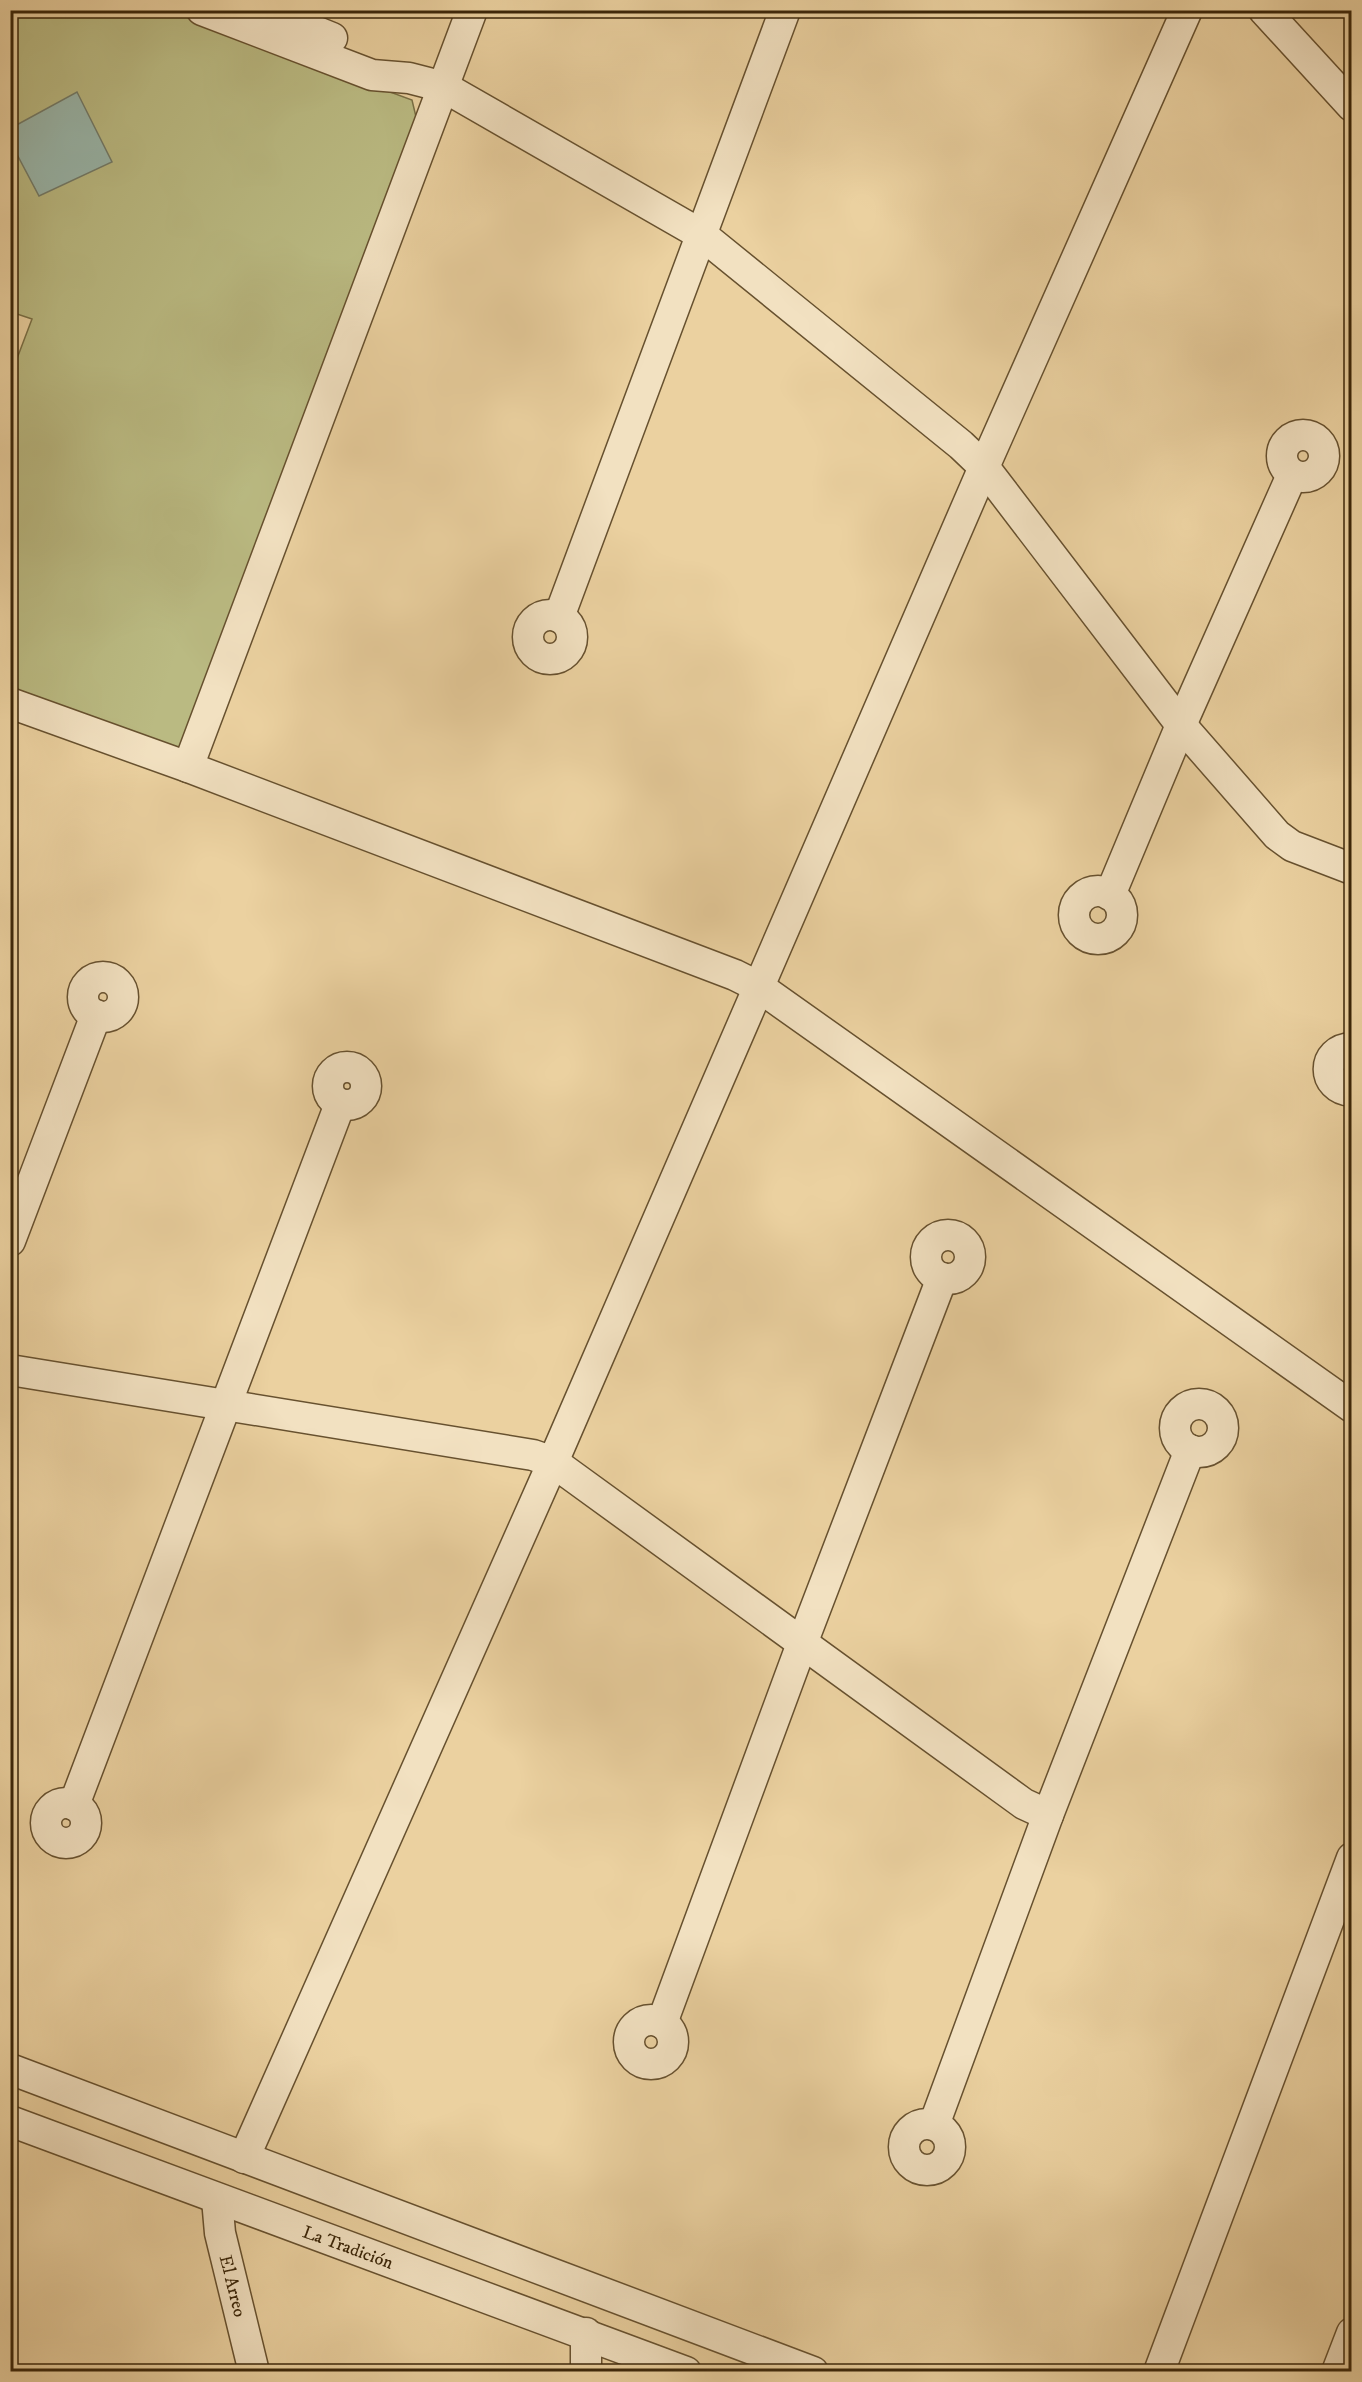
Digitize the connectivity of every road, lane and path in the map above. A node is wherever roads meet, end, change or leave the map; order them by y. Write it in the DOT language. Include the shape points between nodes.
graph roads {
  1 [pos="202,10"];
  2 [pos="263,10"];
  3 [pos="472,10"];
  4 [pos="785,10"];
  5 [pos="1187,10"];
  6 [pos="1264,10"];
  7 [pos="409,78"];
  8 [pos="444,87"];
  9 [pos="1352,106"];
  10 [pos="702,235"];
  11 [pos="984,467"];
  12 [pos="1292,475"];
  13 [pos="559,617"];
  14 [pos="10,703"];
  15 [pos="1181,725"];
  16 [pos="188,768"];
  17 [pos="1352,869"];
  18 [pos="1110,895"];
  19 [pos="759,987"];
  20 [pos="96,1015"];
  21 [pos="1352,1048"];
  22 [pos="1352,1091"];
  23 [pos="340,1104"];
  24 [pos="10,1240"];
  25 [pos="942,1278"];
  26 [pos="10,1370"];
  27 [pos="228,1404"];
  28 [pos="1352,1407"];
  29 [pos="1190,1450"];
  30 [pos="553,1462"];
  31 [pos="803,1641"];
  32 [pos="74,1805"];
  33 [pos="1048,1815"];
  34 [pos="1352,1858"];
  35 [pos="662,2023"];
  36 [pos="10,2069"];
  37 [pos="10,2121"];
  38 [pos="934,2125"];
  39 [pos="244,2158"];
  40 [pos="217,2199"];
  41 [pos="586,2333"];
  42 [pos="1352,2333"];
  43 [pos="254,2372"];
  44 [pos="586,2372"];
  45 [pos="686,2372"];
  46 [pos="813,2372"];
  47 [pos="1160,2372"];
  48 [pos="1337,2372"];
  1 -- 7 [label="street" via="372,75"];
  2 -- 7 [label="street" via="386,60"];
  3 -- 8 [label="street"];
  4 -- 10 [label="street"];
  5 -- 11 [label="street"];
  6 -- 9 [label="street"];
  7 -- 8 [label="street"];
  8 -- 10 [label="street"];
  8 -- 16 [label="street"];
  10 -- 11 [label="street"];
  10 -- 13 [label="street"];
  11 -- 15 [label="street"];
  11 -- 19 [label="street"];
  12 -- 15 [label="street"];
  14 -- 16 [label="street"];
  15 -- 17 [label="street" via="1276,836"];
  15 -- 18 [label="street"];
  16 -- 19 [label="street"];
  19 -- 28 [label="street"];
  19 -- 30 [label="street"];
  20 -- 24 [label="street"];
  21 -- 22 [label="street" via="1337,1052 1328,1063 1328,1070 1333,1084"];
  23 -- 27 [label="street"];
  25 -- 31 [label="street"];
  26 -- 27 [label="street"];
  27 -- 30 [label="street" via="533,1455"];
  27 -- 32 [label="street"];
  29 -- 33 [label="street"];
  30 -- 31 [label="street"];
  30 -- 39 [label="street"];
  31 -- 33 [label="street" via="1024,1804"];
  31 -- 35 [label="street"];
  33 -- 38 [label="street"];
  34 -- 47 [label="street"];
  36 -- 39 [label="street"];
  37 -- 40 [label="street, La Tradición"];
  39 -- 46 [label="street"];
  40 -- 41 [label="street, La Tradición"];
  40 -- 43 [label="street, El Arreo" via="220,2233"];
  41 -- 44 [label="street"];
  41 -- 45 [label="street, La Tradición"];
  42 -- 48 [label="street"];
}
